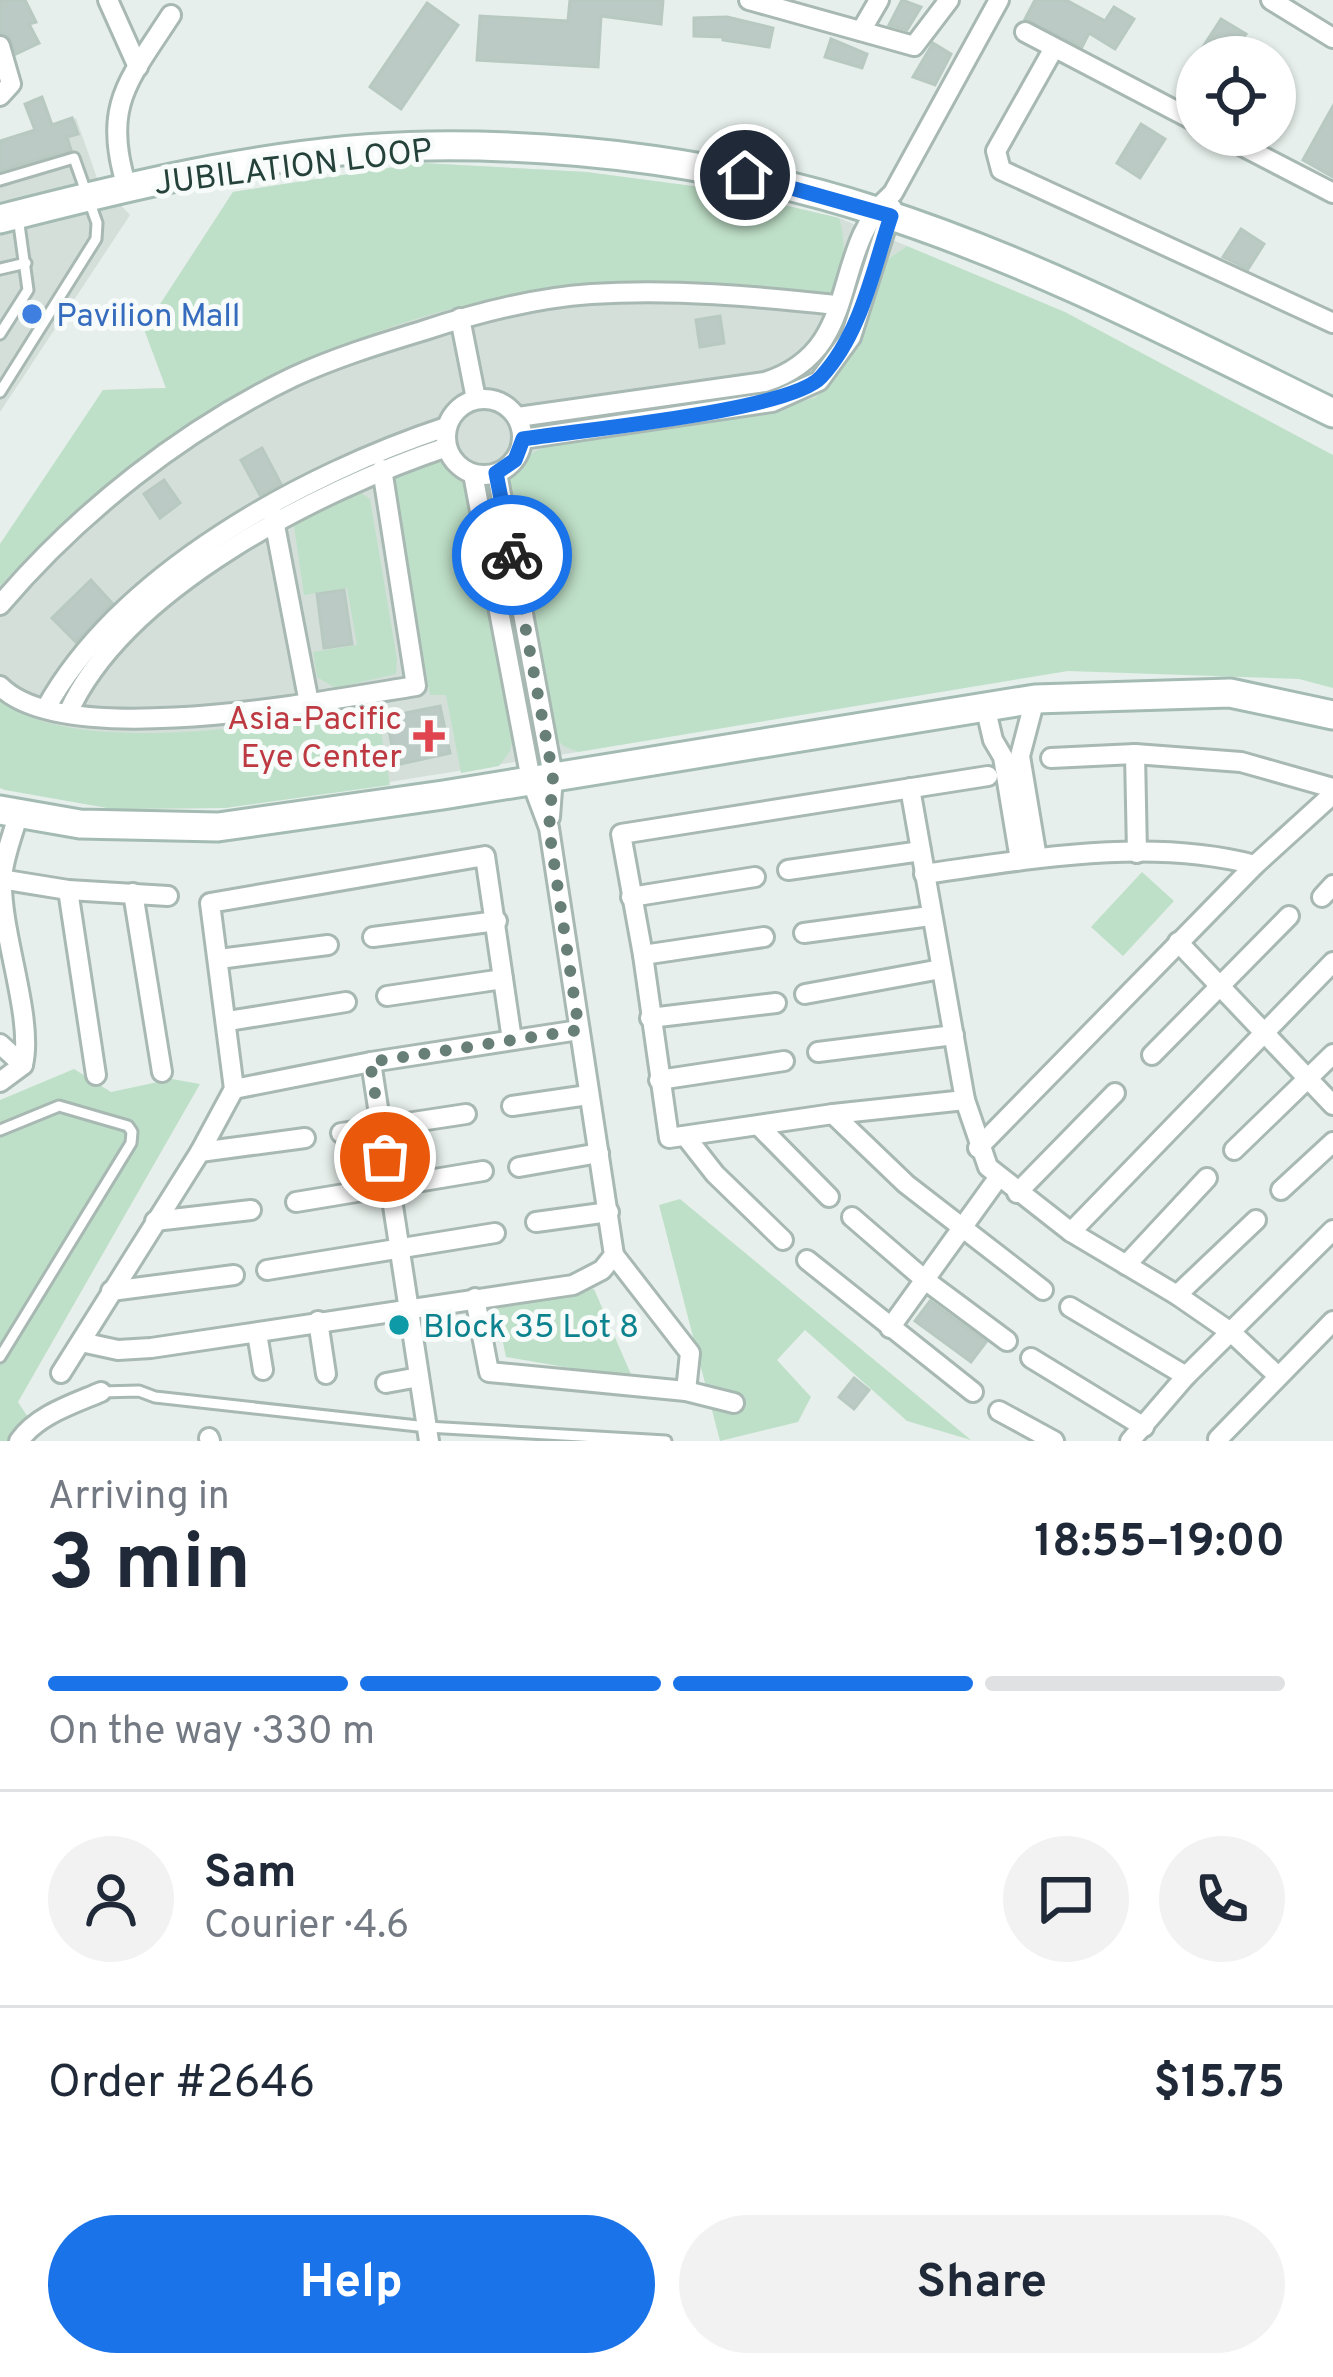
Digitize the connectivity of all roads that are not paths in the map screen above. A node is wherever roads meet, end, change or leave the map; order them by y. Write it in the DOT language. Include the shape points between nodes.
graph roads {
  1 [pos="109,0"];
  2 [pos="748,0"];
  3 [pos="879,0"];
  4 [pos="949,0"];
  5 [pos="999,0"];
  6 [pos="1278,2"];
  7 [pos="779,4"];
  8 [pos="172,15"];
  9 [pos="861,31"];
  10 [pos="1025,32"];
  11 [pos="1333,38"];
  12 [pos="0,46"];
  13 [pos="1054,47"];
  14 [pos="138,67"];
  15 [pos="0,96"];
  16 [pos="1176,111"];
  17 [pos="1261,156"];
  18 [pos="0,180"];
  19 [pos="127,187"];
  20 [pos="1333,194"];
  21 [pos="87,195"];
  22 [pos="886,206"];
  23 [pos="9,217"];
  24 [pos="26,262"];
  25 [pos="0,269"];
  26 [pos="836,305"];
  27 [pos="460,319"];
  28 [pos="1333,323"];
  29 [pos="0,334"];
  30 [pos="5,376"];
  31 [pos="0,392"];
  32 [pos="476,399"];
  33 [pos="1333,413"];
  34 [pos="518,418"];
  35 [pos="446,437"];
  36 [pos="523,439"];
  37 [pos="382,469"];
  38 [pos="496,473"];
  39 [pos="473,474"];
  40 [pos="272,514"];
  41 [pos="0,605"];
  42 [pos="0,686"];
  43 [pos="1035,699"];
  44 [pos="309,703"];
  45 [pos="985,706"];
  46 [pos="46,708"];
  47 [pos="68,713"];
  48 [pos="1333,715"];
  49 [pos="1135,754"];
  50 [pos="1012,757"];
  51 [pos="1051,758"];
  52 [pos="988,776"];
  53 [pos="542,778"];
  54 [pos="910,788"];
  55 [pos="1333,791"];
  56 [pos="9,813"];
  57 [pos="921,851"];
  58 [pos="1137,853"];
  59 [pos="1029,859"];
  60 [pos="1255,865"];
  61 [pos="788,870"];
  62 [pos="924,874"];
  63 [pos="755,877"];
  64 [pos="1,879"];
  65 [pos="68,890"];
  66 [pos="133,893"];
  67 [pos="168,896"];
  68 [pos="631,897"];
  69 [pos="930,916"];
  70 [pos="1289,916"];
  71 [pos="497,921"];
  72 [pos="804,933"];
  73 [pos="373,937"];
  74 [pos="764,937"];
  75 [pos="1178,943"];
  76 [pos="328,945"];
  77 [pos="643,956"];
  78 [pos="219,959"];
  79 [pos="6,960"];
  80 [pos="1333,962"];
  81 [pos="941,969"];
  82 [pos="503,980"];
  83 [pos="1219,986"];
  84 [pos="805,994"];
  85 [pos="388,996"];
  86 [pos="346,1002"];
  87 [pos="776,1003"];
  88 [pos="650,1018"];
  89 [pos="228,1021"];
  90 [pos="579,1030"];
  91 [pos="1264,1030"];
  92 [pos="954,1035"];
  93 [pos="512,1040"];
  94 [pos="0,1044"];
  95 [pos="818,1052"];
  96 [pos="1333,1054"];
  97 [pos="1152,1055"];
  98 [pos="784,1061"];
  99 [pos="370,1062"];
  100 [pos="23,1065"];
  101 [pos="162,1072"];
  102 [pos="96,1075"];
  103 [pos="1309,1079"];
  104 [pos="659,1080"];
  105 [pos="0,1082"];
  106 [pos="234,1089"];
  107 [pos="1115,1093"];
  108 [pos="589,1095"];
  109 [pos="964,1100"];
  110 [pos="1333,1105"];
  111 [pos="512,1106"];
  112 [pos="466,1114"];
  113 [pos="833,1114"];
  114 [pos="759,1126"];
  115 [pos="381,1128"];
  116 [pos="0,1130"];
  117 [pos="341,1133"];
  118 [pos="686,1137"];
  119 [pos="305,1138"];
  120 [pos="1333,1142"];
  121 [pos="978,1148"];
  122 [pos="1234,1150"];
  123 [pos="200,1152"];
  124 [pos="599,1153"];
  125 [pos="519,1167"];
  126 [pos="483,1172"];
  127 [pos="998,1178"];
  128 [pos="1207,1178"];
  129 [pos="389,1186"];
  130 [pos="1281,1190"];
  131 [pos="1017,1193"];
  132 [pos="829,1197"];
  133 [pos="296,1202"];
  134 [pos="250,1210"];
  135 [pos="609,1212"];
  136 [pos="851,1217"];
  137 [pos="1256,1220"];
  138 [pos="155,1221"];
  139 [pos="536,1222"];
  140 [pos="963,1228"];
  141 [pos="1333,1230"];
  142 [pos="1070,1232"];
  143 [pos="495,1233"];
  144 [pos="783,1240"];
  145 [pos="398,1246"];
  146 [pos="614,1255"];
  147 [pos="807,1260"];
  148 [pos="1126,1265"];
  149 [pos="267,1270"];
  150 [pos="233,1275"];
  151 [pos="925,1280"];
  152 [pos="1043,1290"];
  153 [pos="111,1291"];
  154 [pos="1177,1294"];
  155 [pos="475,1298"];
  156 [pos="409,1307"];
  157 [pos="1070,1307"];
  158 [pos="318,1321"];
  159 [pos="1333,1321"];
  160 [pos="890,1328"];
  161 [pos="257,1333"];
  162 [pos="1232,1334"];
  163 [pos="1007,1341"];
  164 [pos="81,1342"];
  165 [pos="0,1357"];
  166 [pos="1030,1358"];
  167 [pos="263,1370"];
  168 [pos="62,1373"];
  169 [pos="326,1375"];
  170 [pos="1186,1376"];
  171 [pos="1278,1376"];
  172 [pos="419,1377"];
  173 [pos="386,1383"];
  174 [pos="686,1391"];
  175 [pos="101,1392"];
  176 [pos="973,1392"];
  177 [pos="734,1403"];
  178 [pos="999,1411"];
  179 [pos="428,1434"];
  180 [pos="1137,1434"];
  181 [pos="1218,1439"];
  182 [pos="19,1441"];
  183 [pos="666,1441"];
  184 [pos="1054,1441"];
  1 -- 14 [label="street"];
  2 -- 7 [label="street"];
  3 -- 9 [label="street"];
  4 -- 9 [label="street" via="914,46"];
  5 -- 22 [label="street"];
  6 -- 11 [label="street"];
  7 -- 9 [label="street"];
  8 -- 14 [label="street"];
  10 -- 13 [label="street"];
  12 -- 15 [label="street" via="10,84"];
  13 -- 16 [label="street"];
  13 -- 28 [label="street" via="996,151 1001,170"];
  14 -- 19 [label="street" via="116,113"];
  17 -- 20 [label="street"];
  18 -- 21 [label="lane" via="74,158"];
  19 -- 21 [label="main road, JUBILATION LOOP"];
  19 -- 22 [label="main road, JUBILATION LOOP" via="243,165 428,146 683,165"];
  21 -- 23 [label="main road, JUBILATION LOOP"];
  21 -- 30 [label="lane" via="96,239"];
  22 -- 26 [label="street"];
  22 -- 33 [label="main road, JUBILATION LOOP"];
  22 -- 36 [label="street" via="850,337 819,381 772,402"];
  23 -- 24 [label="lane"];
  24 -- 25 [label="lane"];
  24 -- 29 [label="lane" via="28,290"];
  26 -- 27 [label="street" via="708,291 588,294"];
  26 -- 34 [label="street" via="826,340 791,374"];
  27 -- 32 [label="street"];
  27 -- 41 [label="street" via="294,377 187,438 40,557"];
  30 -- 31 [label="lane"];
  32 -- 34 [label="street" via="500,401"];
  32 -- 35 [label="street" via="457,409"];
  34 -- 36 [label="street"];
  35 -- 37 [label="street"];
  35 -- 39 [label="street" via="461,468"];
  35 -- 40 [label="street" via="377,450"];
  36 -- 38 [label="street" via="515,460"];
  37 -- 40 [label="street"];
  37 -- 44 [label="street" via="416,686"];
  38 -- 39 [label="street"];
  38 -- 53 [label="street"];
  39 -- 53 [label="street"];
  40 -- 44 [label="street"];
  40 -- 46 [label="street" via="184,561 134,603 77,659"];
  40 -- 47 [label="street" via="144,616 90,674"];
  42 -- 46 [label="street" via="14,701"];
  43 -- 45 [label="main road"];
  43 -- 48 [label="main road" via="1230,693"];
  43 -- 50 [label="street"];
  44 -- 47 [label="street" via="214,717"];
  45 -- 50 [label="street" via="993,740"];
  45 -- 53 [label="main road"];
  46 -- 47 [label="street"];
  49 -- 51 [label="street"];
  49 -- 55 [label="street" via="1241,761"];
  49 -- 58 [label="street"];
  50 -- 59 [label="street"];
  52 -- 54 [label="street"];
  53 -- 56 [label="main road" via="218,827 80,824"];
  53 -- 90 [label="street"];
  54 -- 57 [label="street"];
  54 -- 68 [label="street" via="621,834"];
  55 -- 60 [label="street"];
  56 -- 64 [label="street"];
  57 -- 61 [label="street"];
  57 -- 62 [label="street"];
  58 -- 59 [label="street"];
  58 -- 60 [label="street" via="1214,854"];
  59 -- 62 [label="street"];
  60 -- 75 [label="street"];
  62 -- 69 [label="street"];
  63 -- 68 [label="street"];
  64 -- 65 [label="street"];
  64 -- 79 [label="street"];
  65 -- 66 [label="street"];
  65 -- 102 [label="street"];
  66 -- 67 [label="street"];
  66 -- 101 [label="street"];
  68 -- 77 [label="street"];
  69 -- 72 [label="street"];
  69 -- 81 [label="street"];
  70 -- 83 [label="street"];
  71 -- 73 [label="street"];
  71 -- 78 [label="street" via="485,856 210,904"];
  71 -- 82 [label="street"];
  74 -- 77 [label="street"];
  75 -- 83 [label="street"];
  75 -- 121 [label="street"];
  76 -- 78 [label="street"];
  77 -- 88 [label="street"];
  78 -- 89 [label="street"];
  79 -- 100 [label="street"];
  80 -- 91 [label="street"];
  81 -- 84 [label="street"];
  81 -- 92 [label="street"];
  82 -- 85 [label="street"];
  82 -- 93 [label="street"];
  83 -- 91 [label="street"];
  83 -- 97 [label="street"];
  86 -- 89 [label="street"];
  87 -- 88 [label="street"];
  88 -- 104 [label="street"];
  89 -- 106 [label="street"];
  90 -- 93 [label="street"];
  90 -- 108 [label="street"];
  91 -- 103 [label="street"];
  91 -- 142 [label="street"];
  92 -- 95 [label="street"];
  92 -- 109 [label="street"];
  93 -- 99 [label="street"];
  94 -- 100 [label="street"];
  96 -- 103 [label="street"];
  98 -- 104 [label="street"];
  99 -- 106 [label="street"];
  99 -- 115 [label="street"];
  100 -- 105 [label="street"];
  103 -- 110 [label="street"];
  103 -- 122 [label="street"];
  104 -- 118 [label="street" via="669,1138"];
  106 -- 123 [label="street"];
  107 -- 131 [label="street"];
  108 -- 111 [label="street"];
  108 -- 124 [label="street"];
  109 -- 113 [label="street"];
  109 -- 121 [label="street"];
  112 -- 115 [label="street"];
  113 -- 114 [label="street"];
  113 -- 140 [label="street"];
  114 -- 118 [label="street"];
  114 -- 132 [label="street"];
  115 -- 117 [label="street"];
  115 -- 129 [label="street"];
  116 -- 165 [label="lane" via="59,1106 132,1132"];
  118 -- 144 [label="street"];
  119 -- 123 [label="street"];
  120 -- 130 [label="street"];
  121 -- 127 [label="street"];
  123 -- 138 [label="street"];
  124 -- 125 [label="street"];
  124 -- 135 [label="street"];
  126 -- 129 [label="street"];
  127 -- 131 [label="street"];
  127 -- 140 [label="street"];
  128 -- 148 [label="street"];
  129 -- 133 [label="street"];
  129 -- 145 [label="street"];
  131 -- 142 [label="street"];
  134 -- 138 [label="street"];
  135 -- 139 [label="street"];
  135 -- 146 [label="street"];
  136 -- 151 [label="street"];
  137 -- 154 [label="street"];
  138 -- 153 [label="street"];
  140 -- 151 [label="street"];
  140 -- 152 [label="street"];
  141 -- 162 [label="street"];
  142 -- 148 [label="street"];
  143 -- 145 [label="street"];
  145 -- 149 [label="street"];
  145 -- 156 [label="street"];
  146 -- 155 [label="street" via="573,1285"];
  146 -- 174 [label="street" via="690,1352"];
  147 -- 160 [label="street"];
  148 -- 154 [label="street"];
  150 -- 153 [label="street"];
  151 -- 160 [label="street"];
  151 -- 163 [label="street"];
  153 -- 164 [label="street"];
  154 -- 162 [label="street"];
  155 -- 156 [label="street"];
  155 -- 174 [label="street" via="489,1372"];
  156 -- 158 [label="street"];
  156 -- 172 [label="street"];
  157 -- 170 [label="street"];
  158 -- 161 [label="street"];
  158 -- 169 [label="street"];
  159 -- 171 [label="street"];
  160 -- 176 [label="street"];
  161 -- 164 [label="street" via="153,1358"];
  161 -- 167 [label="street"];
  162 -- 170 [label="street"];
  162 -- 171 [label="street"];
  164 -- 168 [label="street"];
  166 -- 180 [label="street"];
  170 -- 180 [label="street"];
  171 -- 181 [label="street"];
  172 -- 173 [label="street"];
  172 -- 179 [label="street"];
  174 -- 177 [label="street"];
  175 -- 179 [label="lane"];
  175 -- 182 [label="street" via="57,1411"];
  178 -- 184 [label="street"];
  179 -- 183 [label="lane"];
}
